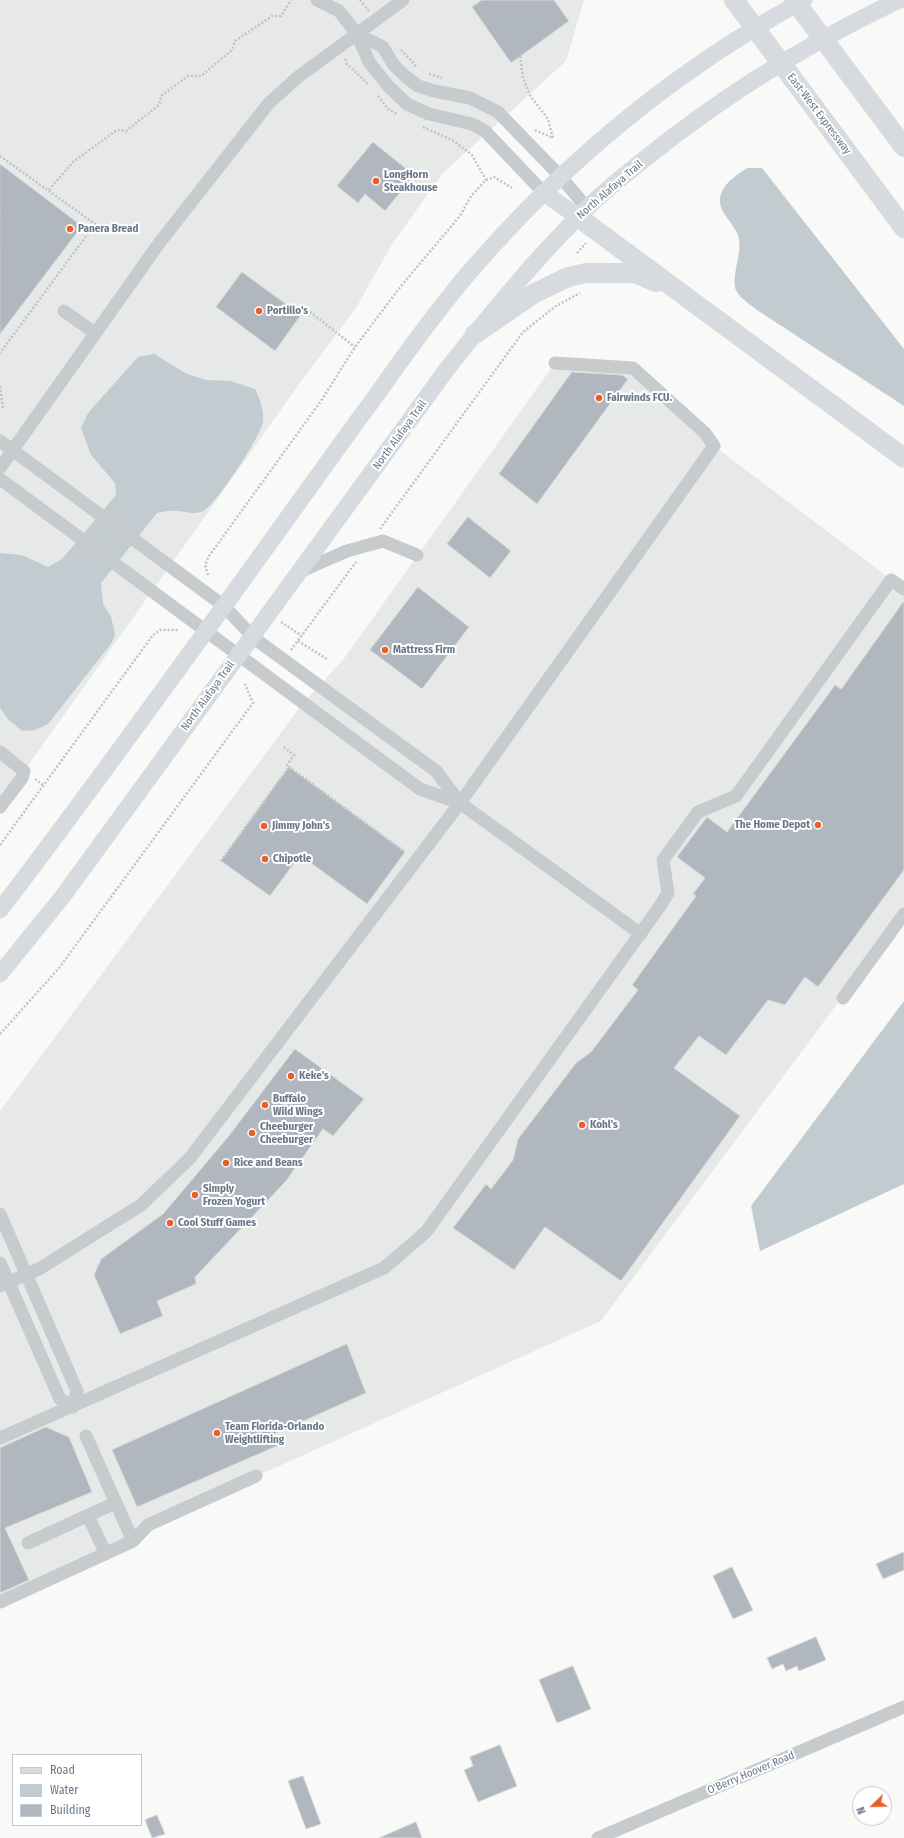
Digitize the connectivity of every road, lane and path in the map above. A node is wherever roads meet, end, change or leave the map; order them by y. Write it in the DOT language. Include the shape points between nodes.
graph roads {
  1 [pos="291,0"];
  2 [pos="318,0"];
  3 [pos="360,0"];
  4 [pos="403,0"];
  5 [pos="794,0"];
  6 [pos="804,0"];
  7 [pos="899,0"];
  8 [pos="737,3"];
  9 [pos="376,20"];
  10 [pos="357,34"];
  11 [pos="400,48"];
  12 [pos="520,56"];
  13 [pos="421,72"];
  14 [pos="428,74"];
  15 [pos="449,80"];
  16 [pos="531,125"];
  17 [pos="904,147"];
  18 [pos="0,156"];
  19 [pos="560,176"];
  20 [pos="512,188"];
  21 [pos="49,190"];
  22 [pos="543,192"];
  23 [pos="583,213"];
  24 [pos="904,228"];
  25 [pos="589,239"];
  26 [pos="577,253"];
  27 [pos="682,293"];
  28 [pos="64,311"];
  29 [pos="310,312"];
  30 [pos="95,333"];
  31 [pos="475,334"];
  32 [pos="355,347"];
  33 [pos="0,353"];
  34 [pos="555,363"];
  35 [pos="0,386"];
  36 [pos="3,408"];
  37 [pos="0,441"];
  38 [pos="12,450"];
  39 [pos="904,458"];
  40 [pos="0,468"];
  41 [pos="0,478"];
  42 [pos="417,555"];
  43 [pos="301,571"];
  44 [pos="208,575"];
  45 [pos="904,589"];
  46 [pos="224,606"];
  47 [pos="279,621"];
  48 [pos="178,630"];
  49 [pos="206,631"];
  50 [pos="252,636"];
  51 [pos="302,636"];
  52 [pos="298,641"];
  53 [pos="238,655"];
  54 [pos="327,659"];
  55 [pos="244,682"];
  56 [pos="284,747"];
  57 [pos="0,752"];
  58 [pos="289,768"];
  59 [pos="460,803"];
  60 [pos="0,807"];
  61 [pos="0,845"];
  62 [pos="405,852"];
  63 [pos="221,861"];
  64 [pos="0,910"];
  65 [pos="904,914"];
  66 [pos="641,934"];
  67 [pos="0,974"];
  68 [pos="843,998"];
  69 [pos="0,1034"];
  70 [pos="0,1214"];
  71 [pos="0,1263"];
  72 [pos="26,1274"];
  73 [pos="4,1284"];
  74 [pos="72,1407"];
  75 [pos="86,1436"];
  76 [pos="0,1438"];
  77 [pos="256,1476"];
  78 [pos="116,1503"];
  79 [pos="88,1516"];
  80 [pos="133,1541"];
  81 [pos="28,1543"];
  82 [pos="106,1554"];
  83 [pos="0,1602"];
  84 [pos="904,1707"];
  85 [pos="598,1838"];
  1 -- 21 [label="path" via="281,16 272,16 235,41 232,50 201,76 188,76 161,96 159,105 126,131 117,130 73,162"];
  2 -- 10 [label="street" via="339,11"];
  3 -- 9 [label="path"];
  4 -- 9 [label="street"];
  5 -- 17 [label="highway"];
  6 -- 19 [label="main road" via="733,41 685,74 637,110"];
  7 -- 23 [label="main road, North Alafaya Trail" via="812,44 746,85 672,137"];
  8 -- 24 [label="highway, East-West Expressway"];
  9 -- 10 [label="street"];
  10 -- 19 [label="street" via="383,47 397,68 418,86 470,98 498,112"];
  10 -- 22 [label="street" via="369,62 407,104 429,114 472,124 485,131"];
  10 -- 30 [label="street" via="298,77 270,103 160,242"];
  11 -- 13 [label="path"];
  12 -- 16 [label="path" via="523,78 531,97 548,119 553,138 535,130"];
  14 -- 15 [label="path"];
  18 -- 21 [label="path"];
  19 -- 22 [label="main road"];
  19 -- 23 [label="street"];
  20 -- 32 [label="path" via="494,177 486,180"];
  21 -- 33 [label="path" via="95,224"];
  22 -- 23 [label="main road"];
  22 -- 46 [label="main road" via="501,236 431,320"];
  23 -- 27 [label="highway"];
  23 -- 31 [label="main road, North Alafaya Trail" via="540,257"];
  25 -- 26 [label="path"];
  27 -- 31 [label="highway" via="635,273 586,273 568,277 533,294"];
  27 -- 39 [label="highway"];
  28 -- 30 [label="street"];
  29 -- 32 [label="path"];
  30 -- 38 [label="street"];
  31 -- 43 [label="main road, North Alafaya Trail"];
  32 -- 44 [label="path" via="321,401 209,556 205,565"];
  34 -- 59 [label="street" via="632,368 705,433 714,446"];
  35 -- 36 [label="path"];
  37 -- 38 [label="street"];
  38 -- 40 [label="street"];
  38 -- 46 [label="street"];
  41 -- 49 [label="street"];
  42 -- 43 [label="street" via="383,541 346,551"];
  43 -- 50 [label="main road, North Alafaya Trail"];
  45 -- 66 [label="street" via="891,580 736,796 698,812 663,860 668,893"];
  46 -- 49 [label="main road"];
  46 -- 50 [label="street"];
  47 -- 51 [label="path"];
  48 -- 61 [label="path" via="160,630 152,635"];
  49 -- 53 [label="street"];
  49 -- 64 [label="main road"];
  50 -- 53 [label="main road, North Alafaya Trail"];
  50 -- 59 [label="street" via="436,771"];
  52 -- 54 [label="path"];
  53 -- 59 [label="street" via="420,789"];
  53 -- 67 [label="main road, North Alafaya Trail" via="63,896"];
  55 -- 69 [label="path" via="253,703 59,968"];
  56 -- 58 [label="path" via="294,755 287,765"];
  57 -- 60 [label="street" via="24,771 22,778"];
  58 -- 62 [label="path"];
  58 -- 63 [label="path"];
  59 -- 66 [label="street"];
  59 -- 72 [label="street" via="190,1158 140,1205 39,1269"];
  65 -- 68 [label="street"];
  66 -- 74 [label="street" via="426,1232 384,1268"];
  70 -- 72 [label="street"];
  71 -- 73 [label="street"];
  72 -- 73 [label="street"];
  72 -- 74 [label="street" via="77,1392"];
  73 -- 74 [label="street" via="60,1399"];
  74 -- 76 [label="street"];
  75 -- 78 [label="street"];
  77 -- 80 [label="street" via="148,1525"];
  78 -- 79 [label="street"];
  78 -- 80 [label="street"];
  79 -- 81 [label="street"];
  79 -- 82 [label="street"];
  80 -- 82 [label="street"];
  82 -- 83 [label="street"];
  84 -- 85 [label="street, O'Berry Hoover Road"];
}
